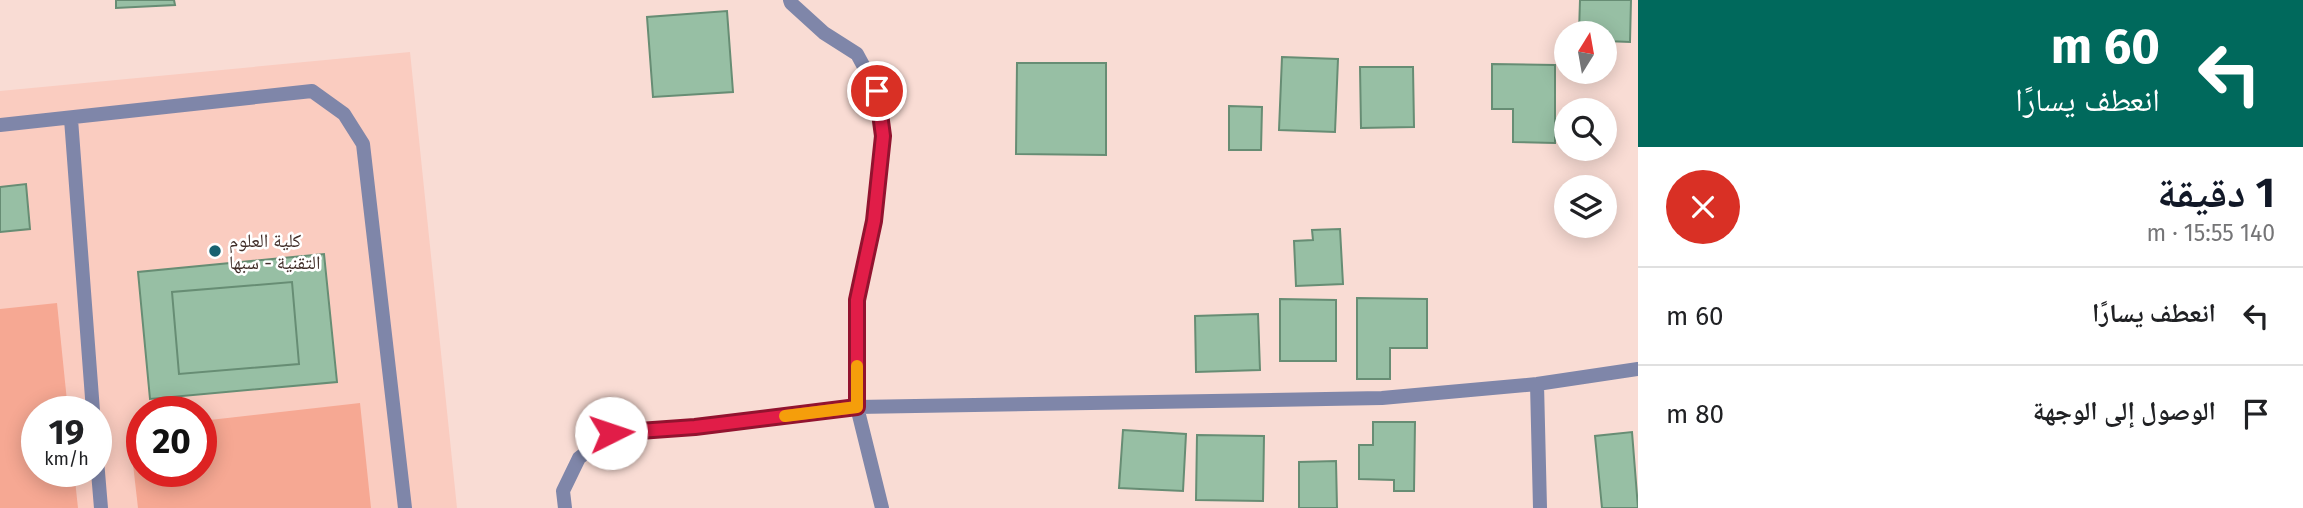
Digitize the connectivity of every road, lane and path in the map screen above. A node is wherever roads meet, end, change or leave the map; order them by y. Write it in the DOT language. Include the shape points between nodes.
graph roads {
  1 [pos="790,0"];
  2 [pos="71,119"];
  3 [pos="0,125"];
  4 [pos="1638,369"];
  5 [pos="1536,384"];
  6 [pos="92,396"];
  7 [pos="857,407"];
  8 [pos="99,487"];
  9 [pos="101,508"];
  10 [pos="405,508"];
  11 [pos="565,508"];
  12 [pos="882,508"];
  13 [pos="1540,508"];
  1 -- 7 [label="street" via="824,33 857,54 877,91 883,136 874,221 857,300"];
  2 -- 3 [label="street"];
  2 -- 6 [label="street"];
  2 -- 10 [label="street" via="312,91 344,114 363,144"];
  4 -- 5 [label="street"];
  5 -- 7 [label="street" via="1382,398"];
  5 -- 13 [label="street"];
  7 -- 11 [label="street" via="611,433 579,458 563,491"];
  7 -- 12 [label="street"];
  8 -- 9 [label="street"];
}
